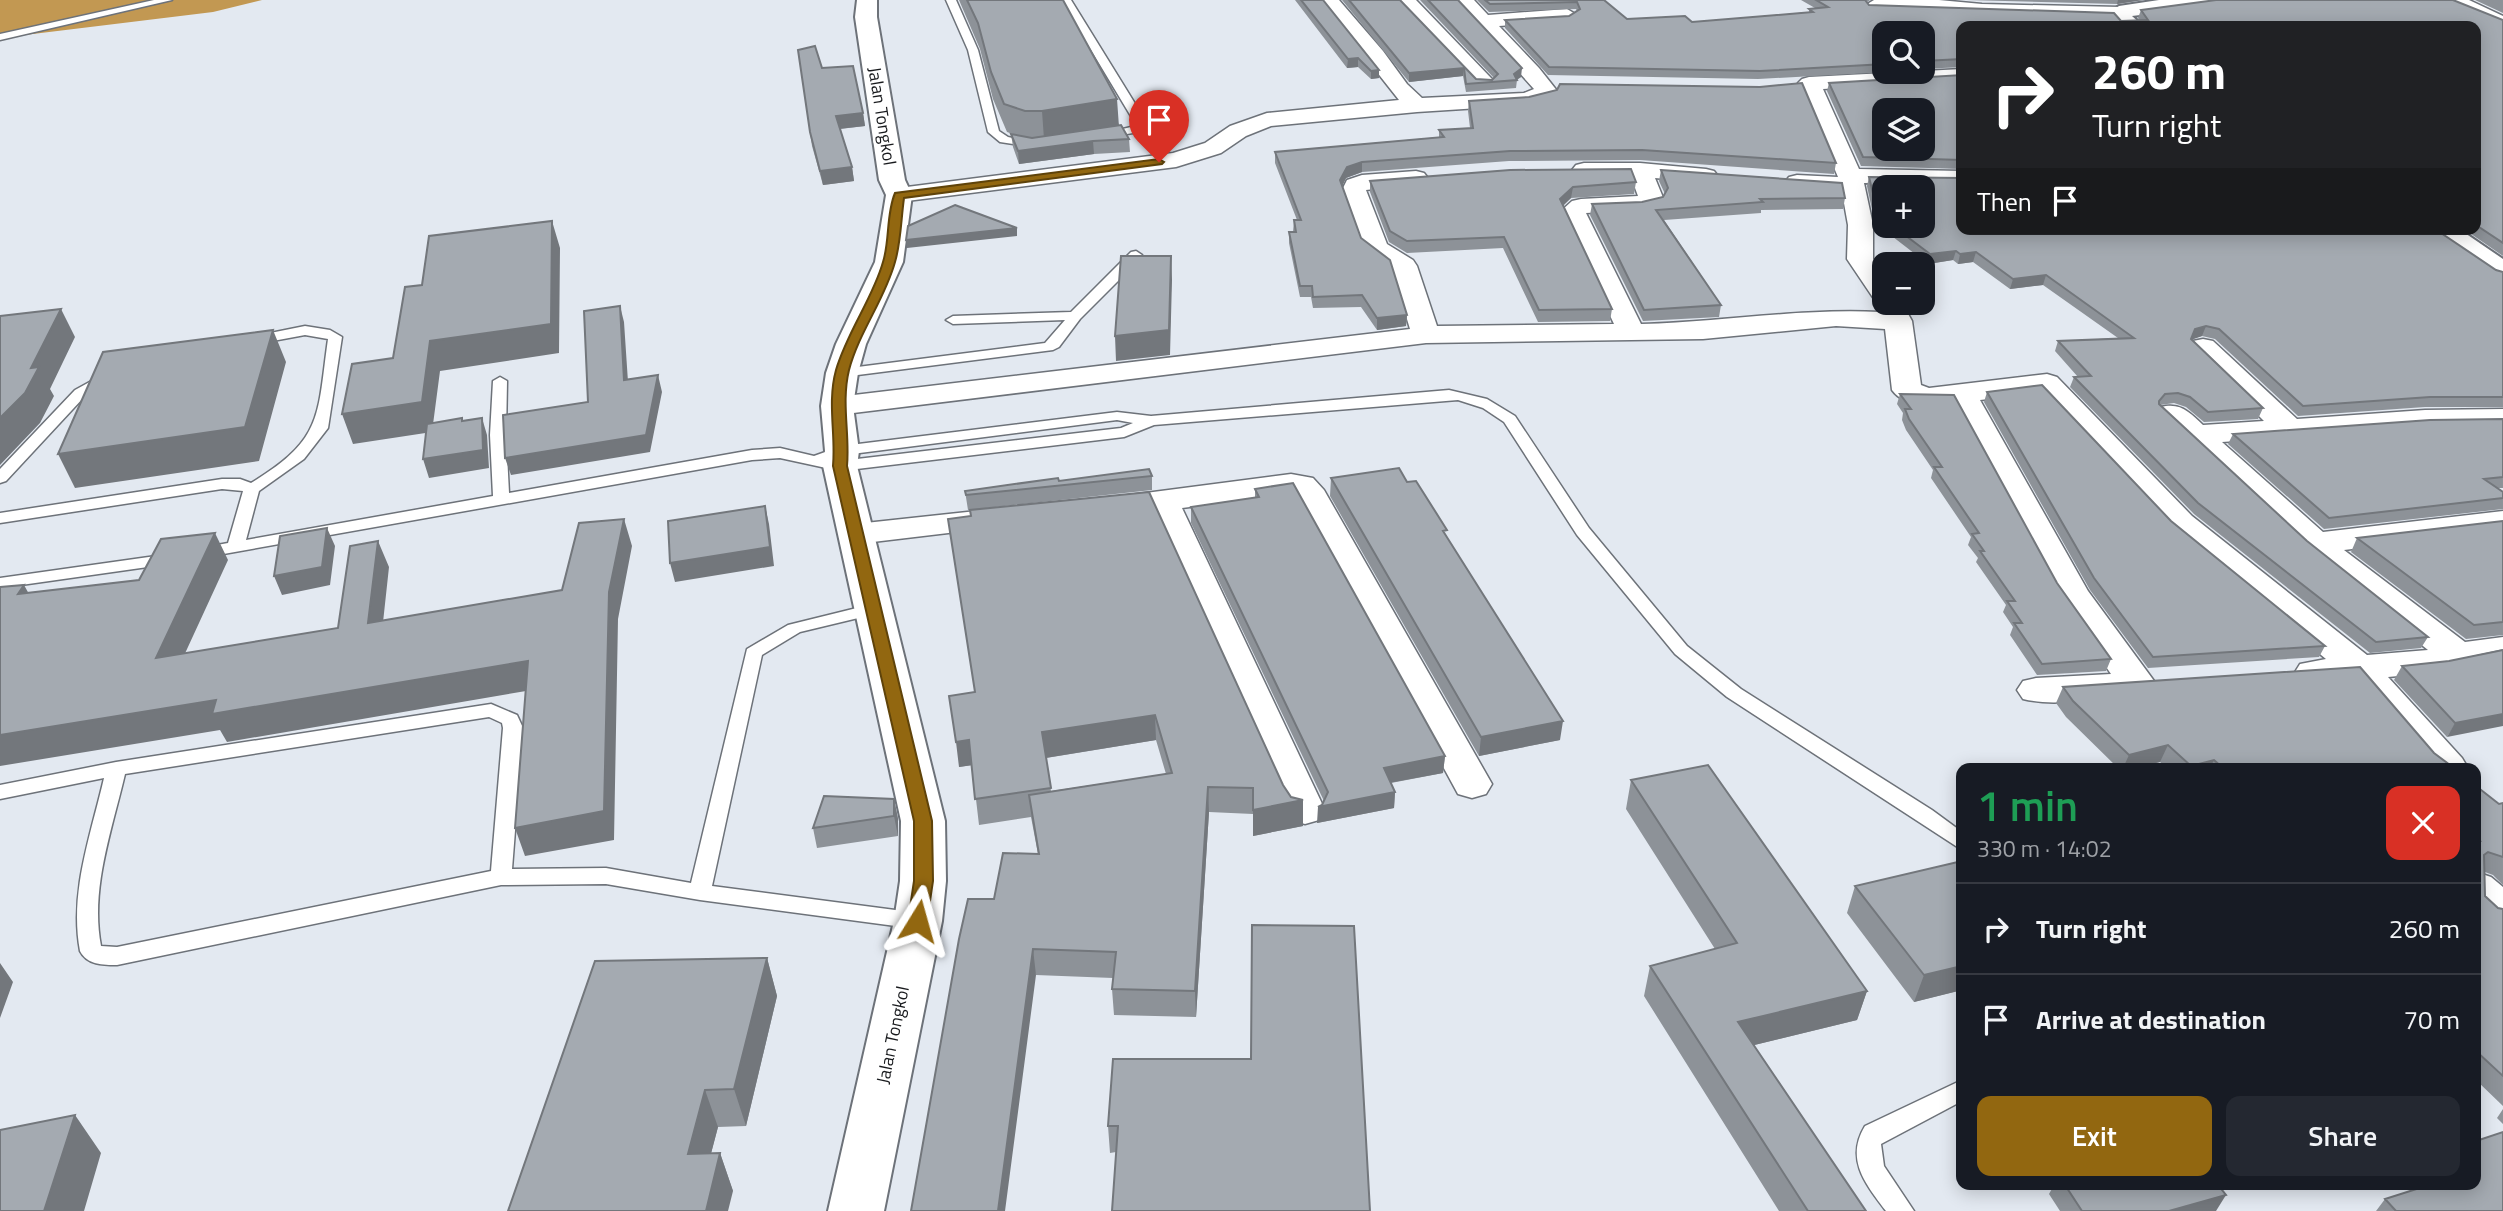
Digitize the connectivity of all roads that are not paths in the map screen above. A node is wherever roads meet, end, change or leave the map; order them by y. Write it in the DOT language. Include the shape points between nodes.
graph roads {
  1 [pos="167,0"];
  2 [pos="867,0"];
  3 [pos="951,0"];
  4 [pos="1066,0"];
  5 [pos="1329,0"];
  6 [pos="1405,0"];
  7 [pos="1463,0"];
  8 [pos="1553,0"];
  9 [pos="2214,0"];
  10 [pos="2454,0"];
  11 [pos="1874,6"];
  12 [pos="2126,20"];
  13 [pos="1483,21"];
  14 [pos="2503,23"];
  15 [pos="0,37"];
  16 [pos="1956,75"];
  17 [pos="1484,82"];
  18 [pos="1809,83"];
  19 [pos="1786,86"];
  20 [pos="1572,87"];
  21 [pos="1399,89"];
  22 [pos="1540,92"];
  23 [pos="1417,105"];
  24 [pos="1086,138"];
  25 [pos="1046,144"];
  26 [pos="1561,170"];
  27 [pos="1640,170"];
  28 [pos="1441,176"];
  29 [pos="1726,178"];
  30 [pos="1956,178"];
  31 [pos="1852,180"];
  32 [pos="1777,181"];
  33 [pos="896,189"];
  34 [pos="2450,235"];
  35 [pos="1136,255"];
  36 [pos="2497,263"];
  37 [pos="1872,277"];
  38 [pos="1872,310"];
  39 [pos="1893,315"];
  40 [pos="1075,316"];
  41 [pos="953,320"];
  42 [pos="1632,333"];
  43 [pos="1426,335"];
  44 [pos="240,344"];
  45 [pos="2203,347"];
  46 [pos="122,371"];
  47 [pos="500,381"];
  48 [pos="839,389"];
  49 [pos="1961,392"];
  50 [pos="2172,413"];
  51 [pos="2503,418"];
  52 [pos="2289,428"];
  53 [pos="2197,435"];
  54 [pos="832,459"];
  55 [pos="0,478"];
  56 [pos="252,489"];
  57 [pos="501,498"];
  58 [pos="1163,502"];
  59 [pos="1070,512"];
  60 [pos="1030,516"];
  61 [pos="0,518"];
  62 [pos="2503,522"];
  63 [pos="856,534"];
  64 [pos="2315,543"];
  65 [pos="236,546"];
  66 [pos="0,583"];
  67 [pos="873,609"];
  68 [pos="2503,648"];
  69 [pos="2458,655"];
  70 [pos="2361,669"];
  71 [pos="2278,675"];
  72 [pos="2036,690"];
  73 [pos="2444,763"];
  74 [pos="116,769"];
  75 [pos="1472,784"];
  76 [pos="0,792"];
  77 [pos="1305,810"];
  78 [pos="1956,838"];
  79 [pos="501,877"];
  80 [pos="700,892"];
  81 [pos="2481,892"];
  82 [pos="2503,911"];
  83 [pos="918,921"];
  84 [pos="1956,1093"];
  85 [pos="856,1211"];
  86 [pos="1901,1211"];
  1 -- 15 [label="lane"];
  2 -- 33 [label="main road, Jalan Tongkol" via="866,17"];
  3 -- 25 [label="lane" via="973,50 995,132 1017,145"];
  4 -- 24 [label="lane" via="1140,123 1135,130"];
  5 -- 21 [label="street"];
  6 -- 17 [label="street"];
  7 -- 13 [label="street"];
  8 -- 13 [label="street" via="1567,15"];
  9 -- 12 [label="main road" via="2135,8"];
  10 -- 14 [label="street"];
  11 -- 12 [label="street" via="1932,5"];
  13 -- 22 [label="street" via="1532,72"];
  16 -- 18 [label="street"];
  17 -- 21 [label="street"];
  17 -- 22 [label="street"];
  18 -- 19 [label="street"];
  18 -- 31 [label="street"];
  20 -- 22 [label="street"];
  21 -- 23 [label="street"];
  22 -- 23 [label="street"];
  23 -- 33 [label="street" via="1267,120 1238,131 1213,148 1177,160"];
  26 -- 27 [label="street"];
  27 -- 29 [label="street"];
  27 -- 42 [label="street" via="1652,200 1581,206 1573,211"];
  28 -- 43 [label="street" via="1355,186 1376,248 1404,266"];
  30 -- 31 [label="street"];
  31 -- 32 [label="street"];
  31 -- 37 [label="street" via="1861,220 1860,259"];
  33 -- 48 [label="main road, Jalan Tongkol" via="889,262 851,344"];
  34 -- 36 [label="main road"];
  35 -- 40 [label="lane"];
  38 -- 42 [label="street" via="1703,331"];
  39 -- 49 [label="street" via="1907,390 1926,397"];
  40 -- 41 [label="lane"];
  40 -- 48 [label="lane" via="1048,347"];
  42 -- 43 [label="street"];
  43 -- 48 [label="street"];
  44 -- 56 [label="lane" via="294,331 326,332 335,337 321,426 300,456"];
  45 -- 52 [label="street"];
  46 -- 55 [label="lane" via="79,393"];
  47 -- 57 [label="lane"];
  48 -- 54 [label="main road, Jalan Tongkol"];
  49 -- 70 [label="street" via="2048,383 2180,523"];
  49 -- 72 [label="street" via="2072,593 2152,684"];
  50 -- 53 [label="street"];
  51 -- 52 [label="street"];
  52 -- 53 [label="street"];
  53 -- 64 [label="street"];
  54 -- 57 [label="lane" via="752,455"];
  54 -- 63 [label="main road, Jalan Tongkol"];
  54 -- 78 [label="lane" via="1124,432 1151,421 1449,394 1472,397 1493,405 1510,419 1583,531 1681,650 1734,693"];
  56 -- 61 [label="lane" via="222,484"];
  56 -- 65 [label="lane"];
  57 -- 65 [label="lane"];
  58 -- 59 [label="street"];
  58 -- 75 [label="street" via="1291,484 1308,490"];
  58 -- 77 [label="street"];
  60 -- 63 [label="street"];
  62 -- 64 [label="street"];
  63 -- 67 [label="main road, Jalan Tongkol"];
  64 -- 69 [label="street"];
  65 -- 66 [label="lane"];
  67 -- 80 [label="lane" via="790,628 752,653"];
  67 -- 83 [label="main road, Jalan Tongkol" via="923,821"];
  68 -- 69 [label="street"];
  69 -- 70 [label="street"];
  70 -- 71 [label="street"];
  70 -- 73 [label="street"];
  74 -- 76 [label="lane"];
  74 -- 79 [label="lane" via="500,712 513,728"];
  74 -- 79 [label="lane" via="89,890 87,937 91,951 101,956"];
  79 -- 80 [label="lane" via="606,876"];
  80 -- 83 [label="lane"];
  81 -- 82 [label="street"];
  83 -- 85 [label="main road, Jalan Tongkol"];
  84 -- 86 [label="lane" via="1867,1140 1869,1164"];
}
